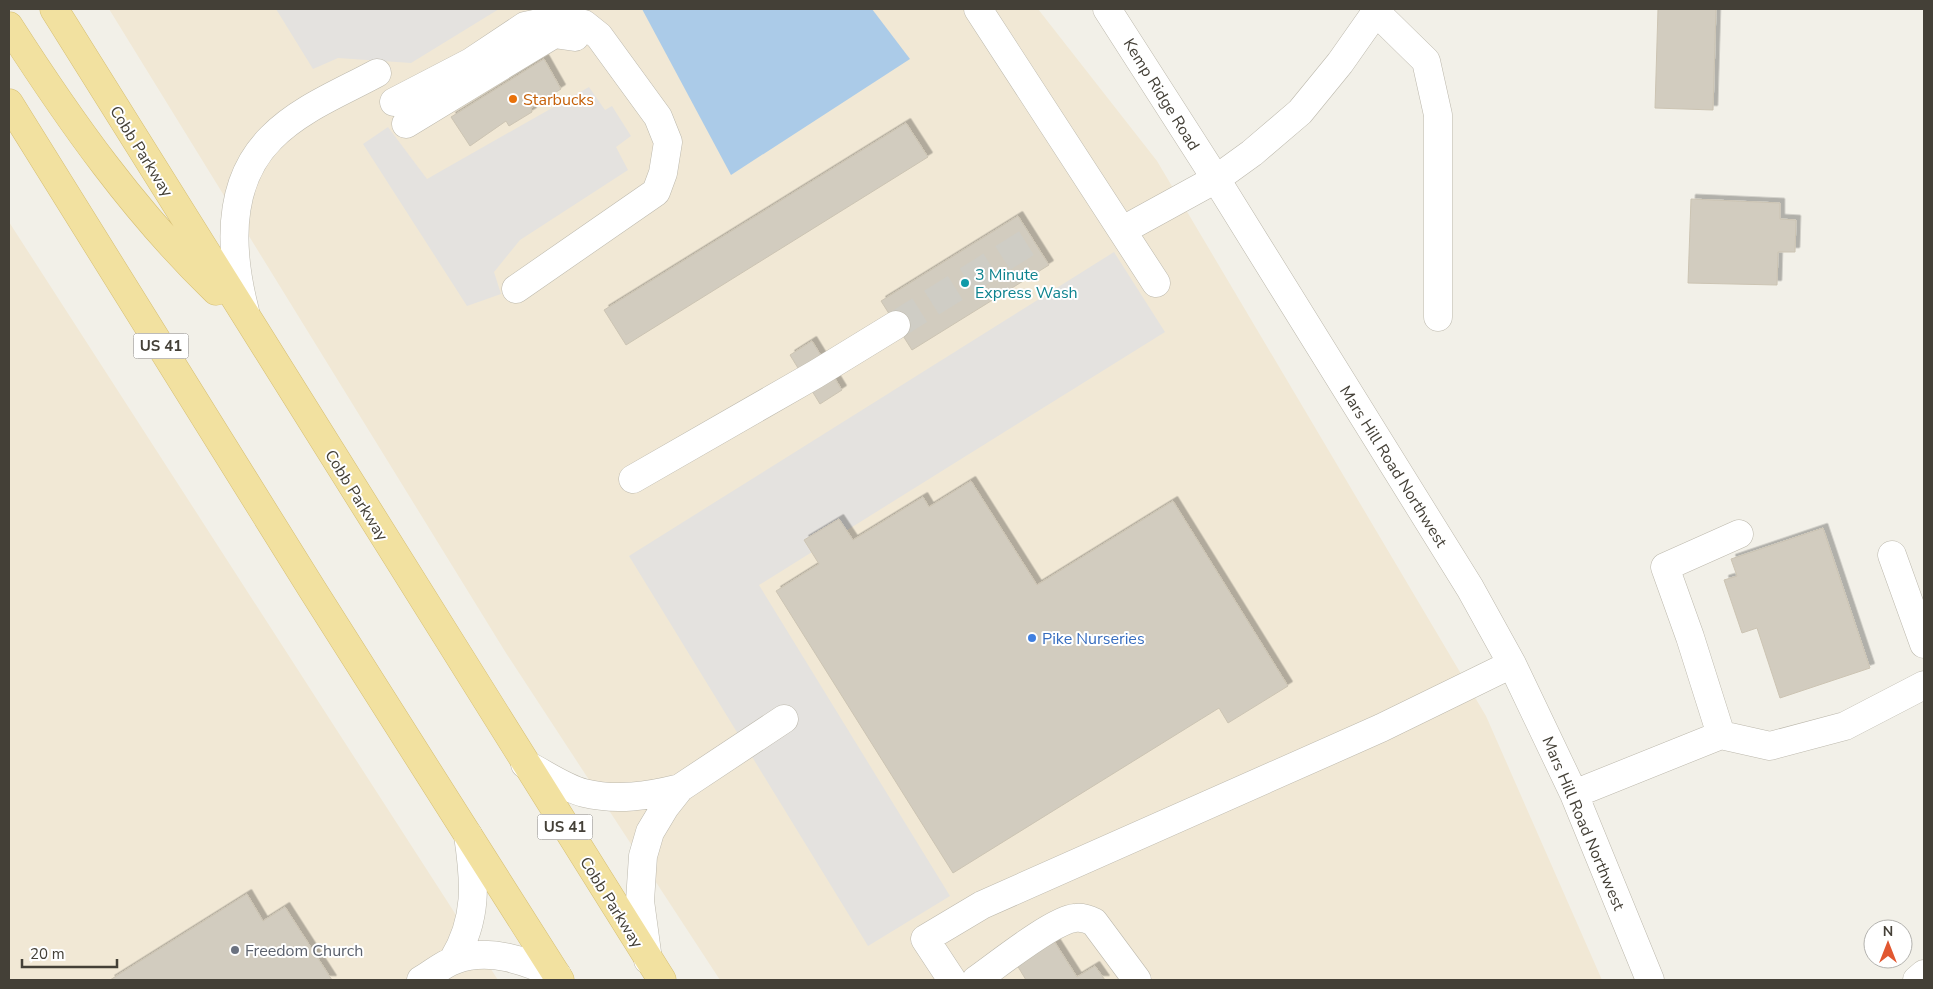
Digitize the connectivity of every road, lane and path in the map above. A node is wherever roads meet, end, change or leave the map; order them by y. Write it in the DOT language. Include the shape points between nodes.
graph roads {
  1 [pos="54,9"];
  2 [pos="978,9"];
  3 [pos="1107,9"];
  4 [pos="1377,11"];
  5 [pos="578,16"];
  6 [pos="528,17"];
  7 [pos="9,26"];
  8 [pos="377,73"];
  9 [pos="9,103"];
  10 [pos="1216,179"];
  11 [pos="1123,230"];
  12 [pos="1156,283"];
  13 [pos="1438,317"];
  14 [pos="248,322"];
  15 [pos="896,326"];
  16 [pos="633,479"];
  17 [pos="1739,534"];
  18 [pos="1892,555"];
  19 [pos="1924,644"];
  20 [pos="1512,664"];
  21 [pos="1924,685"];
  22 [pos="784,719"];
  23 [pos="1721,735"];
  24 [pos="525,764"];
  25 [pos="680,788"];
  26 [pos="1574,794"];
  27 [pos="468,835"];
  28 [pos="453,960"];
  29 [pos="655,970"];
  30 [pos="1924,974"];
  31 [pos="558,978"];
  32 [pos="421,980"];
  33 [pos="952,980"];
  34 [pos="976,980"];
  35 [pos="1137,980"];
  36 [pos="1650,980"];
  37 [pos="1917,980"];
  1 -- 14 [label="main road, Cobb Parkway / US 41"];
  2 -- 11 [label="street"];
  3 -- 10 [label="street, Kemp Ridge Road"];
  4 -- 10 [label="street" via="1300,112"];
  4 -- 13 [label="street" via="1426,61 1438,115"];
  5 -- 6 [label="street" via="558,19"];
  5 -- 6 [label="street" via="599,36 658,117 668,142 663,173 656,192 511,281 640,185 648,176 654,153 648,125 584,39 554,34 400,113"];
  7 -- 14 [label="main road" via="59,104 146,216 198,274"];
  8 -- 14 [label="street" via="290,123 271,138 250,167 242,184 234,229 234,256"];
  9 -- 27 [label="main road, US 41"];
  10 -- 11 [label="street"];
  10 -- 20 [label="street, Mars Hill Road Northwest" via="1470,588"];
  11 -- 12 [label="street"];
  14 -- 24 [label="main road, Cobb Parkway / US 41"];
  15 -- 16 [label="street"];
  17 -- 23 [label="street" via="1664,567"];
  18 -- 19 [label="street"];
  20 -- 26 [label="street, Mars Hill Road Northwest"];
  20 -- 33 [label="street" via="1372,732 982,905 925,939"];
  21 -- 23 [label="street" via="1845,726 1770,746"];
  22 -- 25 [label="street"];
  23 -- 26 [label="street"];
  24 -- 25 [label="street" via="583,792 614,798 648,796"];
  24 -- 29 [label="main road, Cobb Parkway / US 41"];
  25 -- 29 [label="street" via="650,832 643,856 640,901"];
  26 -- 36 [label="street, Mars Hill Road Northwest"];
  27 -- 28 [label="street" via="473,882 471,918"];
  27 -- 31 [label="main road, US 41"];
  28 -- 31 [label="street" via="482,954 501,956 523,961"];
  28 -- 32 [label="street"];
  30 -- 37 [label="street"];
  34 -- 35 [label="street" via="1057,923 1075,918 1094,922"];
}
